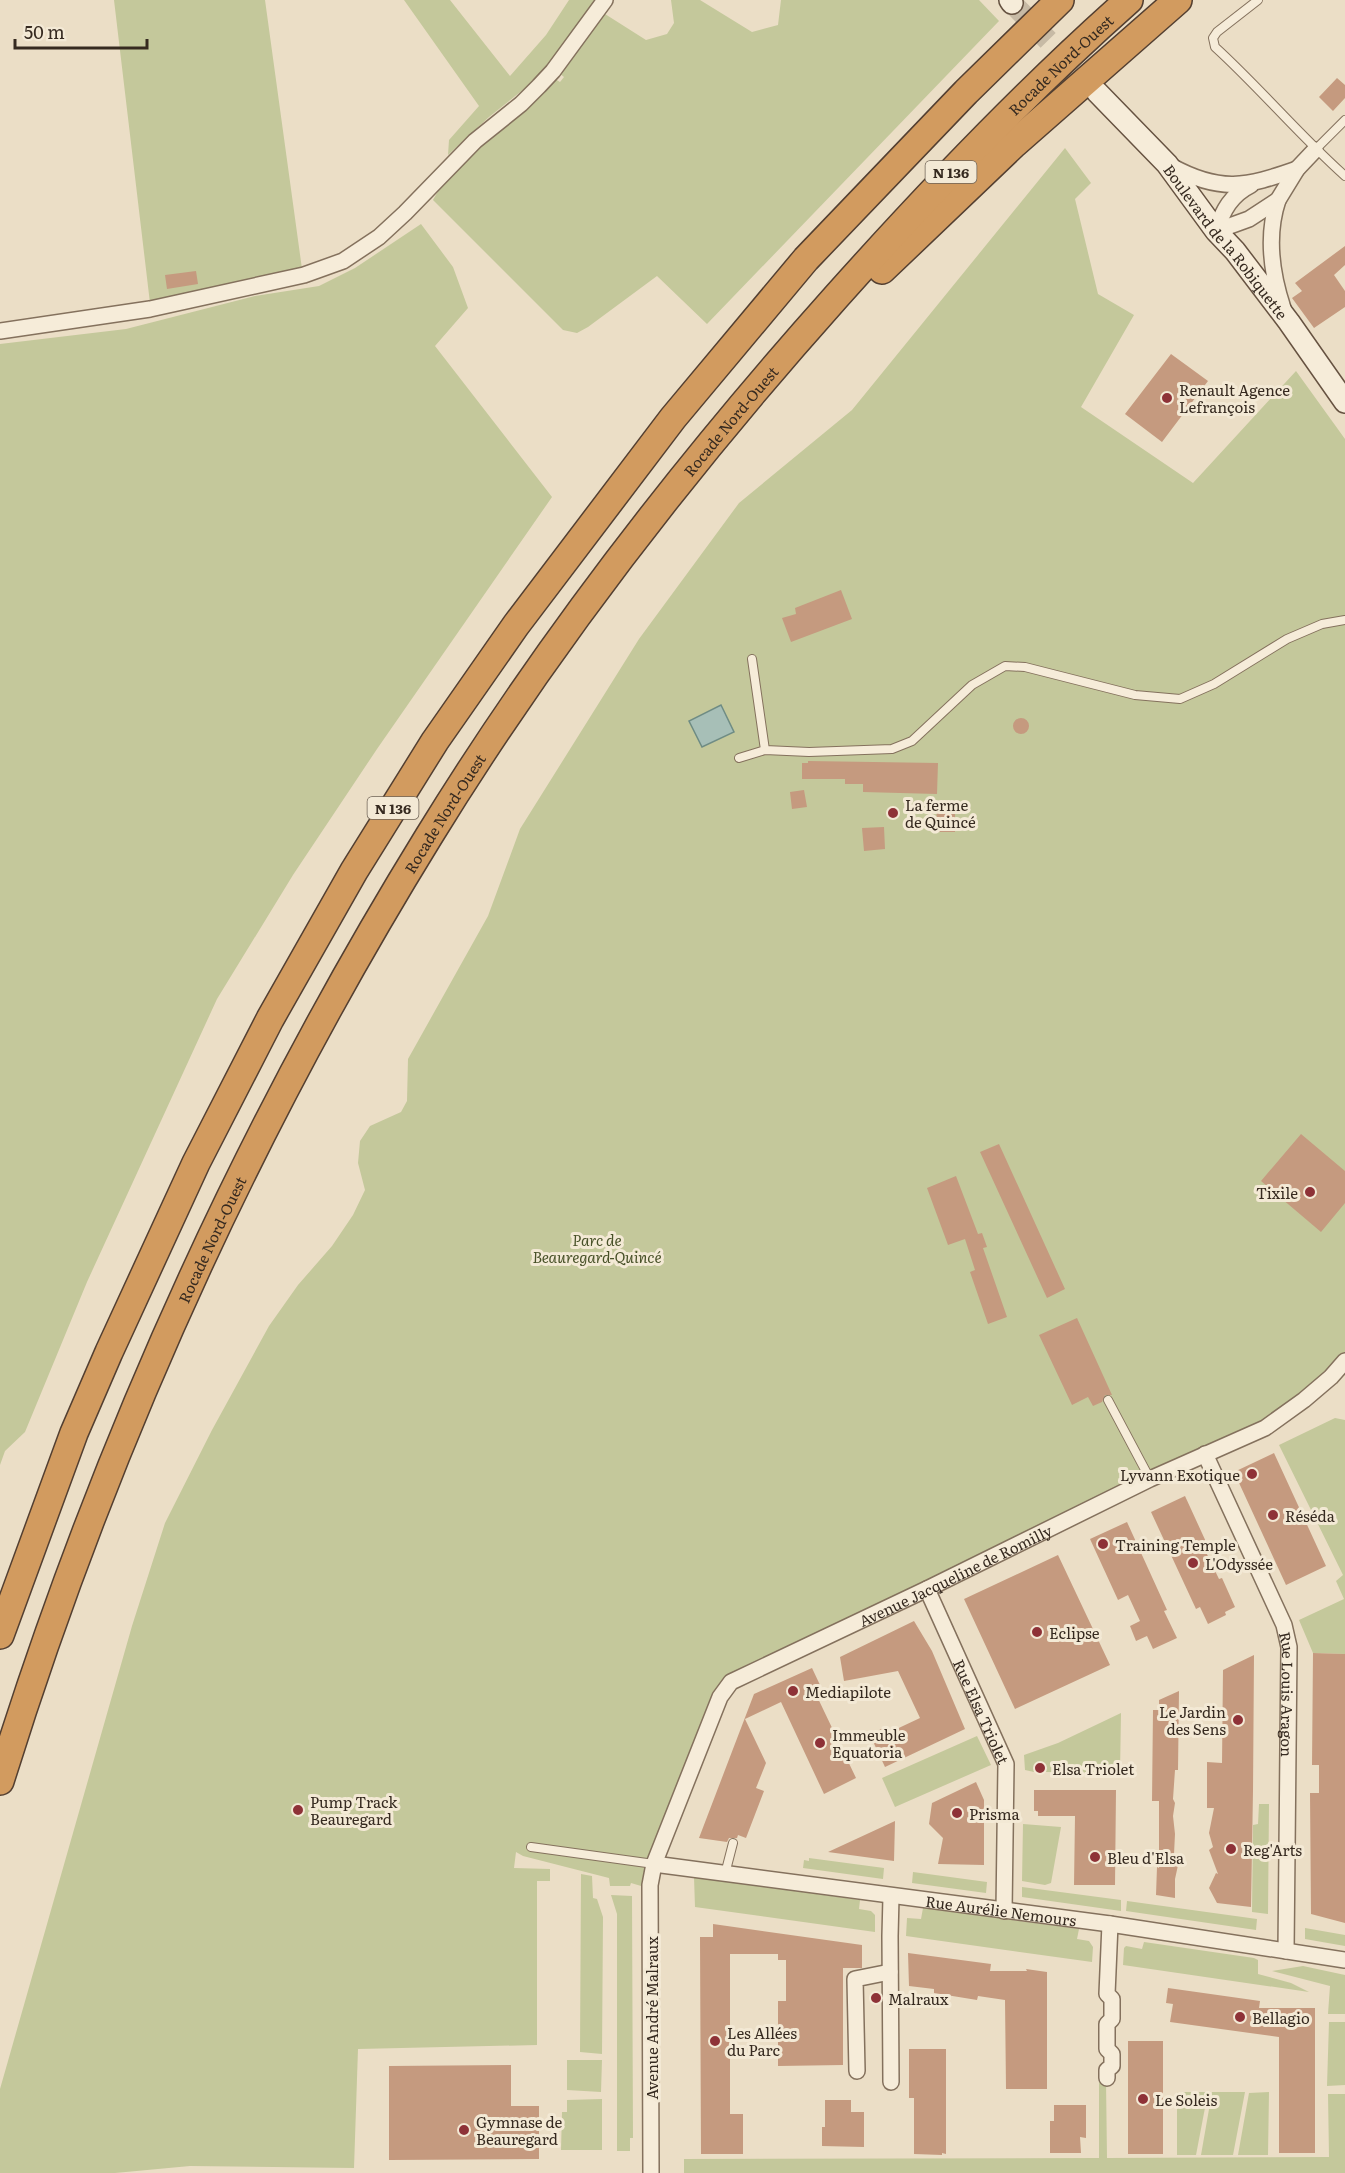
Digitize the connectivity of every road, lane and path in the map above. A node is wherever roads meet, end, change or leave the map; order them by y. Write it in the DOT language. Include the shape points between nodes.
graph roads {
  1 [pos="605,0"];
  2 [pos="1060,0"];
  3 [pos="1130,0"];
  4 [pos="1178,0"];
  5 [pos="1258,0"];
  6 [pos="1020,1"];
  7 [pos="966,92"];
  8 [pos="1097,92"];
  9 [pos="1345,120"];
  10 [pos="1315,150"];
  11 [pos="1167,164"];
  12 [pos="1297,169"];
  13 [pos="1345,176"];
  14 [pos="1254,183"];
  15 [pos="1278,200"];
  16 [pos="1216,231"];
  17 [pos="1287,319"];
  18 [pos="0,331"];
  19 [pos="784,355"];
  20 [pos="1345,402"];
  21 [pos="1345,620"];
  22 [pos="752,659"];
  23 [pos="765,750"];
  24 [pos="740,758"];
  25 [pos="1345,1362"];
  26 [pos="1108,1400"];
  27 [pos="1205,1454"];
  28 [pos="1150,1479"];
  29 [pos="927,1588"];
  30 [pos="0,1635"];
  31 [pos="0,1781"];
  32 [pos="733,1843"];
  33 [pos="531,1847"];
  34 [pos="654,1864"];
  35 [pos="725,1874"];
  36 [pos="891,1897"];
  37 [pos="1004,1911"];
  38 [pos="1110,1924"];
  39 [pos="1286,1951"];
  40 [pos="1345,1960"];
  41 [pos="890,1972"];
  42 [pos="857,2071"];
  43 [pos="1107,2078"];
  44 [pos="891,2082"];
  45 [pos="651,2173"];
  1 -- 18 [label="street" via="553,71 521,104 475,141 379,237 343,261 304,275 150,309"];
  2 -- 7 [label="highway, N 136"];
  3 -- 19 [label="highway, Rocade Nord-Ouest / N 136" via="946,176"];
  4 -- 19 [label="highway" via="1014,144 859,293"];
  5 -- 10 [label="lane" via="1217,32 1213,38 1215,46"];
  6 -- 7 [label="highway" via="1007,31"];
  7 -- 30 [label="highway, N 136" via="806,259 673,418 516,625 435,741 354,871 270,1019 196,1163 74,1433"];
  8 -- 11 [label="main road, Boulevard de la Robiquette"];
  9 -- 10 [label="lane"];
  10 -- 12 [label="street"];
  10 -- 13 [label="lane"];
  11 -- 14 [label="street" via="1209,182"];
  11 -- 16 [label="main road, Boulevard de la Robiquette"];
  12 -- 14 [label="street"];
  12 -- 15 [label="street"];
  14 -- 16 [label="street" via="1230,200"];
  15 -- 16 [label="street" via="1249,219"];
  15 -- 17 [label="street" via="1272,228 1272,265"];
  16 -- 17 [label="main road, Boulevard de la Robiquette"];
  17 -- 20 [label="main road, Boulevard de la Robiquette"];
  19 -- 31 [label="highway, Rocade Nord-Ouest / N 136" via="653,515 543,665 430,833 316,1031 199,1263 130,1420 87,1528"];
  21 -- 23 [label="lane" via="1322,624 1287,639 1214,684 1180,699 1135,695 1025,667 1005,666 972,685 912,741 892,749"];
  22 -- 23 [label="lane"];
  23 -- 24 [label="lane"];
  25 -- 27 [label="street, Avenue Jacqueline de Romilly" via="1304,1400 1265,1428"];
  26 -- 28 [label="lane"];
  27 -- 28 [label="street, Avenue Jacqueline de Romilly"];
  27 -- 39 [label="street, Rue Louis Aragon" via="1284,1625 1289,1647"];
  28 -- 29 [label="street, Avenue Jacqueline de Romilly"];
  29 -- 34 [label="street, Avenue Jacqueline de Romilly" via="731,1682 720,1698"];
  29 -- 37 [label="street, Rue Elsa Triolet" via="1006,1764"];
  32 -- 35 [label="lane"];
  33 -- 34 [label="lane"];
  34 -- 35 [label="street, Rue Aurélie Nemours"];
  34 -- 45 [label="street, Avenue André Malraux" via="650,1885"];
  35 -- 36 [label="street, Rue Aurélie Nemours"];
  36 -- 37 [label="street, Rue Aurélie Nemours"];
  36 -- 41 [label="street"];
  37 -- 38 [label="street, Rue Aurélie Nemours"];
  38 -- 39 [label="street, Rue Aurélie Nemours"];
  38 -- 43 [label="street" via="1107,1994 1112,1999 1112,2019 1107,2024 1107,2049 1112,2054 1112,2066 1107,2070"];
  39 -- 40 [label="street, Rue Aurélie Nemours"];
  41 -- 42 [label="street" via="855,1980"];
  41 -- 44 [label="street"];
}
